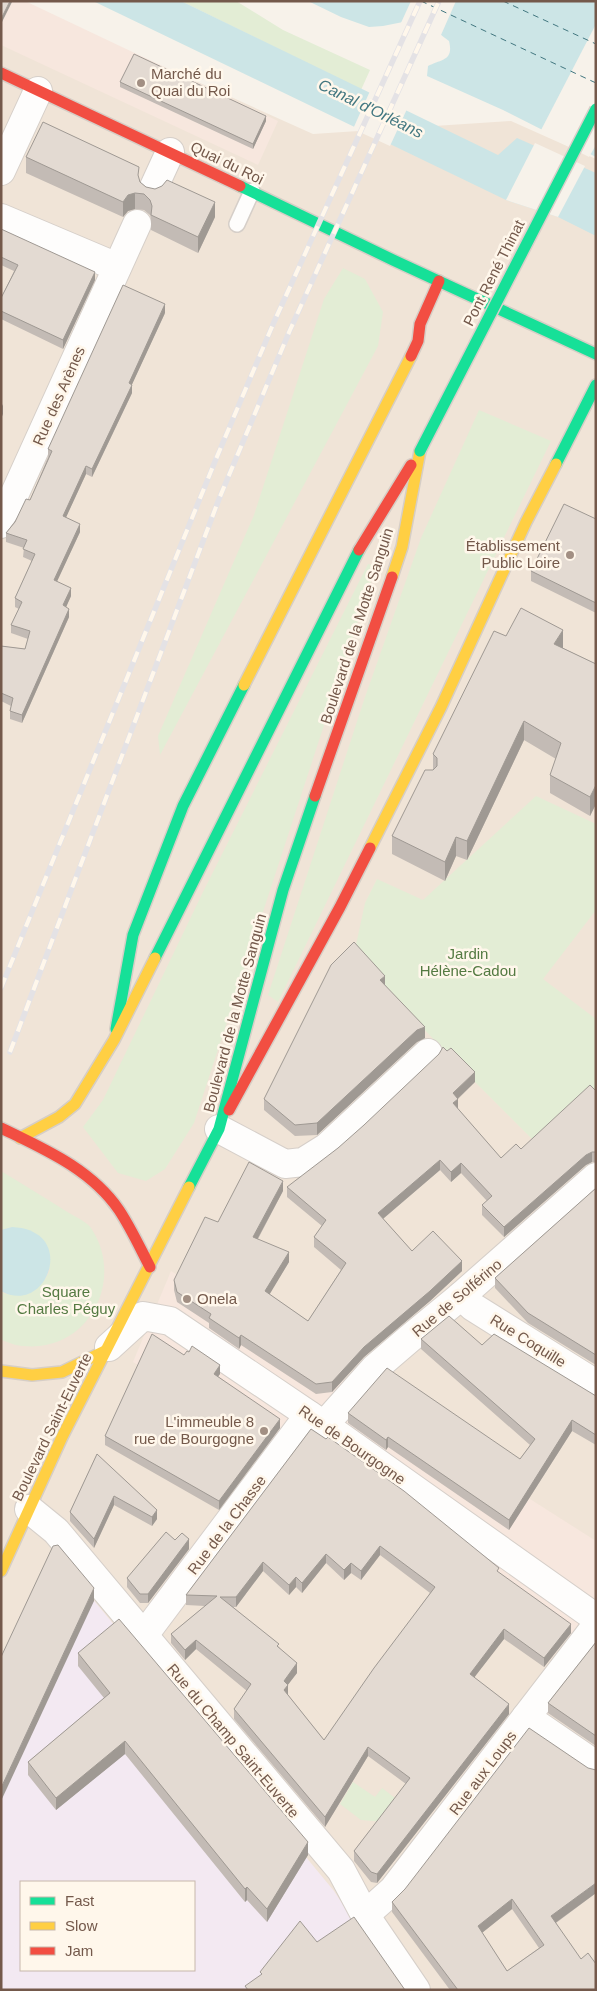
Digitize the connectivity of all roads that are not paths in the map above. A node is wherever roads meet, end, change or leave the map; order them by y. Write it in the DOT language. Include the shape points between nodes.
graph roads {
  1 [pos="1,74"];
  2 [pos="38,91"];
  3 [pos="596,108"];
  4 [pos="170,152"];
  5 [pos="1,171"];
  6 [pos="153,189"];
  7 [pos="252,192"];
  8 [pos="1,218"];
  9 [pos="137,224"];
  10 [pos="237,224"];
  11 [pos="117,267"];
  12 [pos="440,281"];
  13 [pos="596,354"];
  14 [pos="596,386"];
  15 [pos="420,451"];
  16 [pos="1,524"];
  17 [pos="114,1040"];
  18 [pos="428,1054"];
  19 [pos="1,1128"];
  20 [pos="219,1129"];
  21 [pos="20,1138"];
  22 [pos="596,1177"];
  23 [pos="150,1267"];
  24 [pos="461,1296"];
  25 [pos="106,1351"];
  26 [pos="1,1371"];
  27 [pos="596,1384"];
  28 [pos="316,1420"];
  29 [pos="29,1509"];
  30 [pos="1,1571"];
  31 [pos="594,1616"];
  32 [pos="144,1635"];
  33 [pos="531,1710"];
  34 [pos="596,1765"];
  35 [pos="365,1915"];
  36 [pos="416,1990"];
  1 -- 2 [label="main road, Quai du Roi"];
  2 -- 4 [label="main road, Quai du Roi"];
  2 -- 5 [label="street"];
  3 -- 15 [label="main road, Pont René Thinat, bridge"];
  4 -- 6 [label="street"];
  4 -- 7 [label="main road, Quai du Roi"];
  7 -- 10 [label="lane"];
  7 -- 12 [label="main road, Quai du Roi"];
  8 -- 11 [label="street"];
  9 -- 11 [label="street, Rue des Arènes"];
  11 -- 16 [label="street, Rue des Arènes"];
  12 -- 13 [label="main road, Quai du Roi"];
  12 -- 17 [label="main road, Boulevard de la Motte Sanguin" via="420,324 418,341 183,806 133,935"];
  14 -- 20 [label="main road, Boulevard de la Motte Sanguin" via="526,522 445,698 414,774"];
  15 -- 17 [label="main road, Boulevard de la Motte Sanguin" via="366,538"];
  15 -- 20 [label="main road, Boulevard de la Motte Sanguin" via="402,547 284,890"];
  17 -- 21 [label="main road, Boulevard de la Motte Sanguin" via="75,1104 59,1117"];
  18 -- 20 [label="street" via="327,1147 303,1162 285,1164"];
  19 -- 21 [label="main road"];
  20 -- 23 [label="main road, Boulevard de la Motte Sanguin"];
  21 -- 23 [label="main road" via="67,1163 102,1190 119,1208"];
  22 -- 24 [label="street, Rue de Solférino"];
  23 -- 25 [label="main road"];
  24 -- 27 [label="street, Rue Coquille" via="473,1307"];
  24 -- 28 [label="street, Rue de Solférino"];
  25 -- 26 [label="main road" via="62,1372 32,1375"];
  25 -- 28 [label="street, Rue de Bourgogne" via="143,1316 170,1321"];
  25 -- 29 [label="main road, Boulevard Saint-Euverte"];
  28 -- 31 [label="street, Rue de Bourgogne"];
  28 -- 32 [label="street, Rue de la Chasse"];
  29 -- 30 [label="main road, Boulevard Saint-Euverte"];
  29 -- 32 [label="street, Rue du Champ Saint-Euverte" via="56,1531"];
  31 -- 33 [label="street, Rue aux Loups"];
  32 -- 35 [label="street, Rue du Champ Saint-Euverte" via="340,1870"];
  33 -- 34 [label="street"];
  33 -- 35 [label="street, Rue aux Loups" via="393,1890"];
  35 -- 36 [label="street, Rue du Champ Saint-Euverte"];
}
